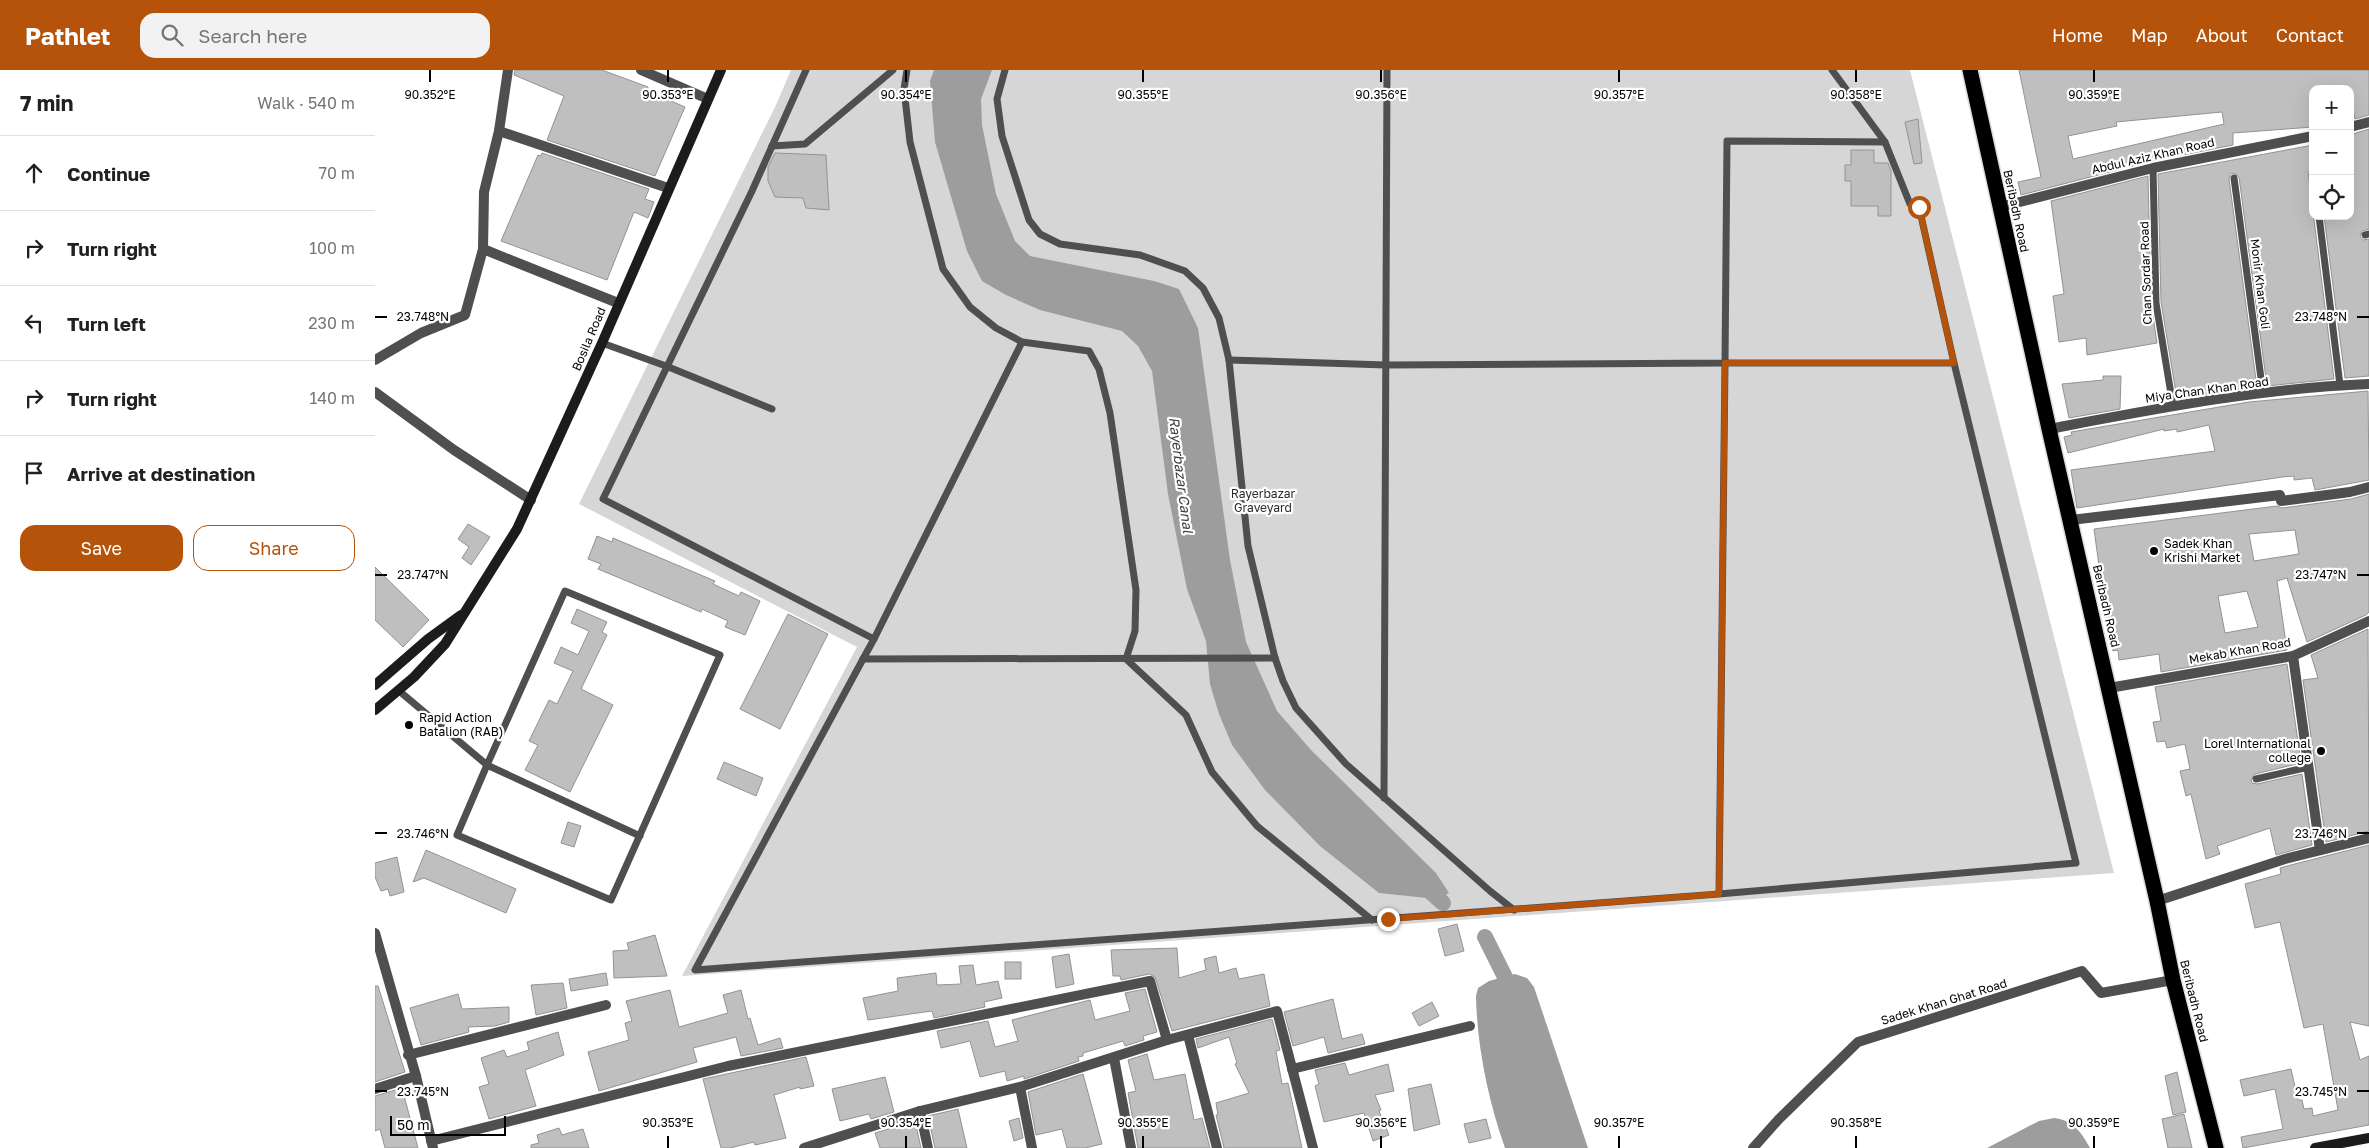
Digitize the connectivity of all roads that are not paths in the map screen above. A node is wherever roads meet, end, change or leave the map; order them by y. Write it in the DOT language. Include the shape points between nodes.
graph roads {
  1 [pos="508,70"];
  2 [pos="641,70"];
  3 [pos="721,70"];
  4 [pos="806,70"];
  5 [pos="893,70"];
  6 [pos="907,70"];
  7 [pos="1005,70"];
  8 [pos="1387,70"];
  9 [pos="1832,70"];
  10 [pos="1970,70"];
  11 [pos="708,98"];
  12 [pos="2369,122"];
  13 [pos="2354,126"];
  14 [pos="499,131"];
  15 [pos="2309,137"];
  16 [pos="1885,142"];
  17 [pos="772,146"];
  18 [pos="2153,168"];
  19 [pos="2234,178"];
  20 [pos="668,188"];
  21 [pos="2000,207"];
  22 [pos="2319,220"];
  23 [pos="483,249"];
  24 [pos="618,304"];
  25 [pos="1022,342"];
  26 [pos="602,343"];
  27 [pos="375,360"];
  28 [pos="1229,360"];
  29 [pos="1725,363"];
  30 [pos="1954,363"];
  31 [pos="1386,365"];
  32 [pos="666,366"];
  33 [pos="2369,384"];
  34 [pos="2339,385"];
  35 [pos="375,392"];
  36 [pos="2263,393"];
  37 [pos="2173,406"];
  38 [pos="772,409"];
  39 [pos="2049,430"];
  40 [pos="2369,487"];
  41 [pos="531,500"];
  42 [pos="2071,520"];
  43 [pos="466,611"];
  44 [pos="2369,621"];
  45 [pos="874,639"];
  46 [pos="2293,656"];
  47 [pos="1275,658"];
  48 [pos="863,659"];
  49 [pos="1127,660"];
  50 [pos="375,685"];
  51 [pos="2109,688"];
  52 [pos="398,690"];
  53 [pos="375,710"];
  54 [pos="487,765"];
  55 [pos="2309,767"];
  56 [pos="2256,779"];
  57 [pos="1383,798"];
  58 [pos="640,836"];
  59 [pos="2369,838"];
  60 [pos="2321,850"];
  61 [pos="1719,894"];
  62 [pos="2157,901"];
  63 [pos="1515,910"];
  64 [pos="1372,920"];
  65 [pos="375,933"];
  66 [pos="2173,980"];
  67 [pos="606,1005"];
  68 [pos="1470,1026"];
  69 [pos="1188,1034"];
  70 [pos="1167,1040"];
  71 [pos="408,1055"];
  72 [pos="1114,1058"];
  73 [pos="1292,1069"];
  74 [pos="416,1076"];
  75 [pos="1020,1087"];
  76 [pos="375,1089"];
  77 [pos="920,1112"];
  78 [pos="2369,1138"];
  79 [pos="432,1144"];
  80 [pos="832,1144"];
  81 [pos="803,1148"];
  82 [pos="928,1148"];
  83 [pos="1031,1148"];
  84 [pos="1131,1148"];
  85 [pos="1217,1148"];
  86 [pos="1313,1148"];
  87 [pos="1753,1148"];
  88 [pos="2216,1148"];
  89 [pos="2315,1148"];
  1 -- 14 [label="street"];
  2 -- 11 [label="street"];
  3 -- 11 [label="main road, Bosila Road"];
  4 -- 17 [label="lane"];
  5 -- 17 [label="lane" via="805,144"];
  6 -- 25 [label="lane" via="904,89 910,142 943,269 970,307"];
  7 -- 28 [label="lane" via="997,99 1002,136 1015,184 1034,227 1040,234 1060,244 1141,255 1185,271 1203,288 1219,318"];
  8 -- 31 [label="lane"];
  9 -- 16 [label="lane"];
  10 -- 21 [label="highway, Beribadh Road"];
  11 -- 20 [label="main road, Bosila Road"];
  12 -- 13 [label="street"];
  14 -- 20 [label="street"];
  14 -- 23 [label="street" via="484,192"];
  15 -- 18 [label="street, Abdul Aziz Khan Road"];
  16 -- 29 [label="lane" via="1727,141"];
  16 -- 30 [label="lane" via="1910,204 1919,207"];
  17 -- 32 [label="lane"];
  18 -- 21 [label="street, Abdul Aziz Khan Road"];
  18 -- 37 [label="lane, Chan Sordar Road" via="2156,303"];
  19 -- 36 [label="lane, Monir Khan Goli"];
  20 -- 24 [label="main road, Bosila Road"];
  21 -- 39 [label="highway, Beribadh Road"];
  22 -- 34 [label="lane"];
  23 -- 24 [label="street"];
  23 -- 27 [label="street" via="465,315 421,333"];
  24 -- 26 [label="main road, Bosila Road"];
  25 -- 45 [label="lane"];
  25 -- 49 [label="lane" via="1089,351 1099,369 1110,413 1136,590 1135,631"];
  26 -- 32 [label="lane"];
  26 -- 41 [label="main road, Bosila Road"];
  28 -- 31 [label="lane"];
  28 -- 47 [label="lane" via="1248,546"];
  29 -- 30 [label="lane"];
  29 -- 31 [label="lane"];
  29 -- 61 [label="lane"];
  30 -- 61 [label="lane" via="2076,863"];
  31 -- 57 [label="lane"];
  32 -- 38 [label="lane"];
  32 -- 45 [label="lane" via="603,499"];
  33 -- 34 [label="street, Miya Chan Khan Road"];
  34 -- 36 [label="street, Miya Chan Khan Road"];
  35 -- 41 [label="street" via="454,450"];
  36 -- 37 [label="street, Miya Chan Khan Road"];
  37 -- 39 [label="street, Miya Chan Khan Road"];
  39 -- 42 [label="highway, Beribadh Road"];
  40 -- 42 [label="street" via="2281,501 2280,495"];
  41 -- 43 [label="main road, Bosila Road" via="517,529"];
  42 -- 51 [label="highway, Beribadh Road"];
  43 -- 50 [label="main road, Bosila Road"];
  43 -- 52 [label="main road, Bosila Road" via="445,644"];
  44 -- 46 [label="street, Mekab Khan Road"];
  45 -- 48 [label="lane"];
  46 -- 51 [label="street, Mekab Khan Road"];
  46 -- 55 [label="street"];
  47 -- 49 [label="lane"];
  47 -- 57 [label="lane" via="1296,708 1345,764"];
  48 -- 49 [label="lane"];
  48 -- 64 [label="lane" via="695,970"];
  49 -- 64 [label="lane" via="1186,715 1213,772 1257,826"];
  51 -- 62 [label="highway, Beribadh Road"];
  52 -- 53 [label="main road, Bosila Road"];
  52 -- 54 [label="lane"];
  54 -- 58 [label="lane"];
  54 -- 58 [label="lane" via="457,835 611,900"];
  54 -- 58 [label="lane" via="565,591 720,655"];
  55 -- 56 [label="lane"];
  55 -- 60 [label="street"];
  57 -- 63 [label="lane"];
  59 -- 60 [label="street"];
  60 -- 62 [label="street"];
  61 -- 63 [label="lane"];
  62 -- 66 [label="highway, Beribadh Road"];
  63 -- 64 [label="lane"];
  65 -- 71 [label="street"];
  66 -- 87 [label="street, Sadek Khan Ghat Road" via="2101,993 2082,970 1858,1042"];
  66 -- 88 [label="highway, Beribadh Road"];
  67 -- 71 [label="street"];
  68 -- 73 [label="street"];
  69 -- 70 [label="street"];
  69 -- 73 [label="street" via="1277,1011"];
  69 -- 85 [label="street"];
  70 -- 72 [label="street"];
  70 -- 79 [label="street" via="1150,981 728,1066"];
  71 -- 74 [label="street"];
  72 -- 75 [label="street"];
  72 -- 84 [label="street"];
  73 -- 86 [label="street"];
  74 -- 76 [label="street"];
  74 -- 79 [label="street"];
  75 -- 77 [label="street"];
  75 -- 83 [label="street"];
  77 -- 80 [label="street"];
  77 -- 82 [label="street"];
  78 -- 89 [label="main road"];
  80 -- 81 [label="street"];
}
